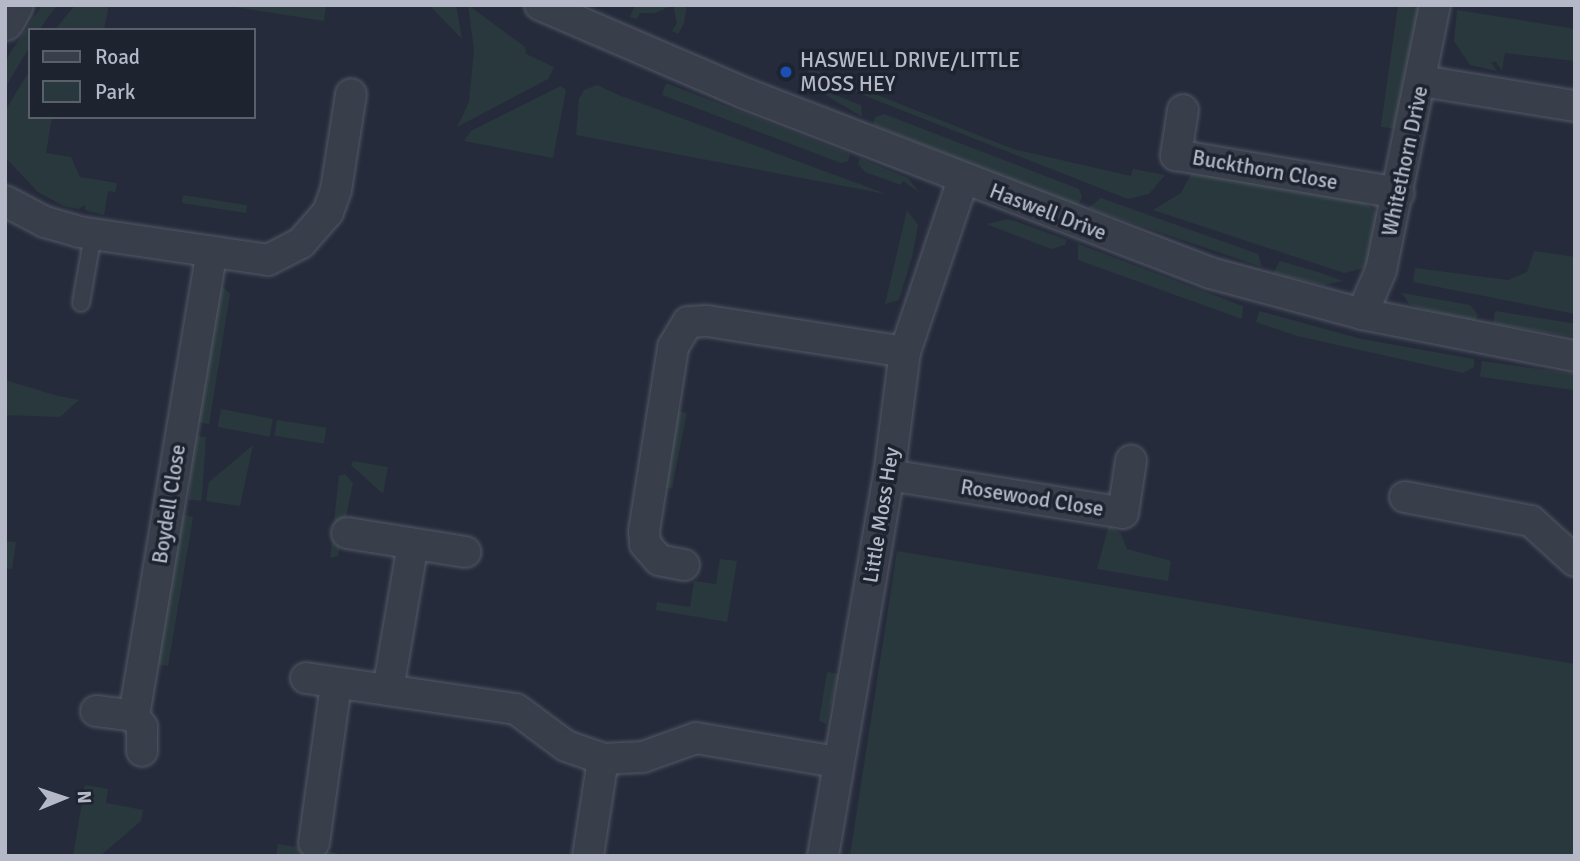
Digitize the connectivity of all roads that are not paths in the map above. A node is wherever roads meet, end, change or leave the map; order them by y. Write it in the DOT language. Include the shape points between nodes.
graph roads {
  1 [pos="14,5"];
  2 [pos="540,5"];
  3 [pos="1435,5"];
  4 [pos="5,21"];
  5 [pos="1422,82"];
  6 [pos="351,94"];
  7 [pos="1575,106"];
  8 [pos="1183,110"];
  9 [pos="962,180"];
  10 [pos="1399,193"];
  11 [pos="5,201"];
  12 [pos="93,234"];
  13 [pos="211,254"];
  14 [pos="81,303"];
  15 [pos="1362,314"];
  16 [pos="905,352"];
  17 [pos="1575,356"];
  18 [pos="1130,461"];
  19 [pos="889,475"];
  20 [pos="1405,497"];
  21 [pos="347,533"];
  22 [pos="413,544"];
  23 [pos="465,552"];
  24 [pos="1575,561"];
  25 [pos="684,565"];
  26 [pos="306,678"];
  27 [pos="336,684"];
  28 [pos="388,690"];
  29 [pos="96,711"];
  30 [pos="134,716"];
  31 [pos="142,751"];
  32 [pos="603,759"];
  33 [pos="837,762"];
  34 [pos="314,843"];
  35 [pos="588,856"];
  36 [pos="823,856"];
  1 -- 4 [label="street"];
  2 -- 9 [label="street, Haswell Drive" via="681,68"];
  3 -- 5 [label="street, Whitethorn Drive"];
  5 -- 7 [label="street"];
  5 -- 10 [label="street, Whitethorn Drive"];
  6 -- 13 [label="street" via="336,190 316,230 287,253 268,260"];
  8 -- 10 [label="street, Buckthorn Close" via="1176,155"];
  9 -- 15 [label="street, Haswell Drive" via="1210,273"];
  9 -- 16 [label="street, Little Moss Hey"];
  10 -- 15 [label="street, Whitethorn Drive" via="1381,270"];
  11 -- 12 [label="street" via="44,222"];
  12 -- 13 [label="street"];
  12 -- 14 [label="lane"];
  13 -- 30 [label="street, Boydell Close"];
  15 -- 17 [label="street, Haswell Drive"];
  16 -- 19 [label="street, Little Moss Hey"];
  16 -- 25 [label="street" via="708,321 688,322 673,347 644,531 645,544 659,560"];
  18 -- 19 [label="street, Rosewood Close" via="1123,513"];
  19 -- 33 [label="street, Little Moss Hey" via="848,722"];
  20 -- 24 [label="street" via="1531,522"];
  21 -- 22 [label="street"];
  22 -- 23 [label="street"];
  22 -- 28 [label="street"];
  26 -- 27 [label="street"];
  27 -- 28 [label="street"];
  27 -- 34 [label="street"];
  28 -- 32 [label="street" via="516,709 566,746"];
  29 -- 30 [label="street"];
  30 -- 31 [label="street, Boydell Close" via="142,727"];
  32 -- 33 [label="street" via="643,757 696,738"];
  32 -- 35 [label="street"];
  33 -- 36 [label="street, Little Moss Hey"];
}
